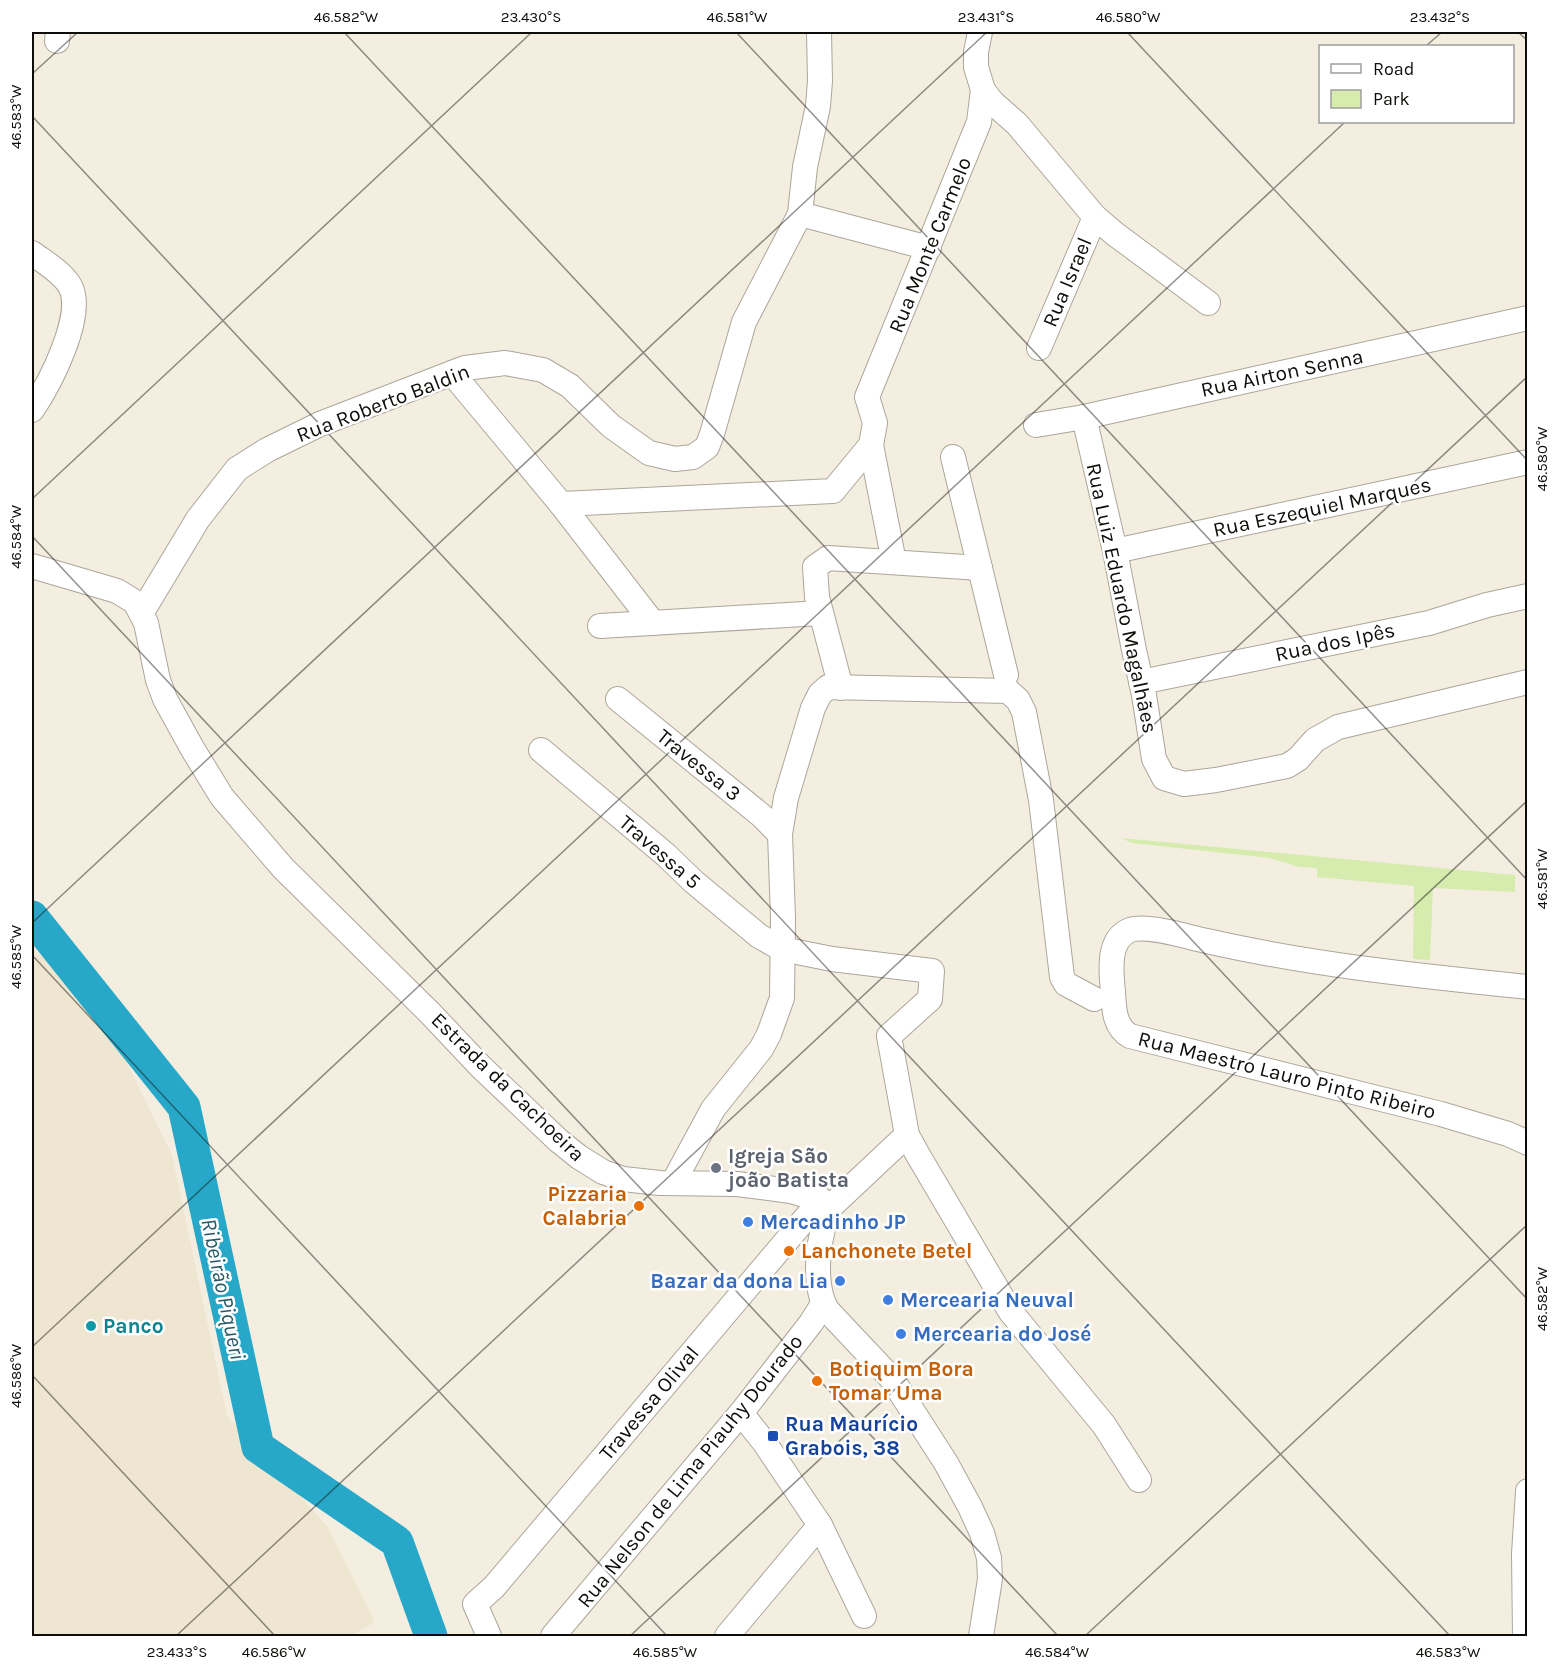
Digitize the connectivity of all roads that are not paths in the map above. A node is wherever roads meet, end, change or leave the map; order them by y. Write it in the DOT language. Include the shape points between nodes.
graph roads {
  1 [pos="819,32"];
  2 [pos="980,32"];
  3 [pos="983,90"];
  4 [pos="800,214"];
  5 [pos="1095,217"];
  6 [pos="929,248"];
  7 [pos="32,253"];
  8 [pos="1208,303"];
  9 [pos="1527,318"];
  10 [pos="1039,348"];
  11 [pos="452,373"];
  12 [pos="33,403"];
  13 [pos="1084,417"];
  14 [pos="1036,425"];
  15 [pos="871,446"];
  16 [pos="953,457"];
  17 [pos="1527,462"];
  18 [pos="561,504"];
  19 [pos="1116,550"];
  20 [pos="894,562"];
  21 [pos="32,566"];
  22 [pos="980,568"];
  23 [pos="1527,596"];
  24 [pos="142,612"];
  25 [pos="821,613"];
  26 [pos="653,623"];
  27 [pos="600,626"];
  28 [pos="1006,675"];
  29 [pos="1141,682"];
  30 [pos="1527,682"];
  31 [pos="841,688"];
  32 [pos="618,699"];
  33 [pos="541,750"];
  34 [pos="780,834"];
  35 [pos="783,949"];
  36 [pos="1527,987"];
  37 [pos="1094,999"];
  38 [pos="907,1135"];
  39 [pos="1527,1143"];
  40 [pos="673,1183"];
  41 [pos="823,1205"];
  42 [pos="823,1304"];
  43 [pos="741,1413"];
  44 [pos="1139,1480"];
  45 [pos="1527,1491"];
  46 [pos="820,1526"];
  47 [pos="1526,1558"];
  48 [pos="864,1616"];
  49 [pos="489,1636"];
  50 [pos="554,1636"];
  51 [pos="727,1636"];
  52 [pos="981,1636"];
  53 [pos="1525,1636"];
  1 -- 4 [label="street, Rua Roberto Baldin" via="818,106"];
  2 -- 3 [label="street" via="976,67"];
  3 -- 5 [label="street" via="1017,124"];
  3 -- 6 [label="street, Rua Monte Carmelo" via="979,122"];
  4 -- 6 [label="street"];
  4 -- 11 [label="street, Rua Roberto Baldin" via="744,322 707,447 693,457 675,459 649,453 611,426 570,386 543,370 505,363"];
  5 -- 8 [label="street"];
  5 -- 10 [label="street, Rua Israel"];
  6 -- 15 [label="street, Rua Monte Carmelo" via="867,397 875,423"];
  7 -- 12 [label="street" via="66,280 72,289 73,304 70,334 59,362"];
  9 -- 13 [label="street, Rua Airton Senna"];
  11 -- 18 [label="street"];
  11 -- 24 [label="street, Rua Roberto Baldin" via="320,424 237,468 198,519"];
  13 -- 14 [label="street, Rua Airton Senna"];
  13 -- 19 [label="street, Rua Luiz Eduardo Magalhães"];
  15 -- 18 [label="street" via="833,491"];
  15 -- 20 [label="street"];
  16 -- 22 [label="street"];
  17 -- 19 [label="street, Rua Eszequiel Marques"];
  18 -- 26 [label="street"];
  19 -- 29 [label="street, Rua Luiz Eduardo Magalhães"];
  20 -- 22 [label="street"];
  20 -- 25 [label="street" via="828,558 815,567"];
  21 -- 24 [label="street" via="117,591 133,600"];
  22 -- 28 [label="street"];
  23 -- 29 [label="street, Rua dos Ipês" via="1430,623"];
  24 -- 40 [label="street, Estrada da Cachoeira" via="158,680 184,734 222,797 283,868 562,1143 603,1172 622,1179"];
  25 -- 26 [label="street"];
  25 -- 31 [label="street"];
  26 -- 27 [label="street"];
  29 -- 30 [label="street, Rua Luiz Eduardo Magalhães" via="1154,759 1164,778 1184,784 1287,766 1315,740 1338,727"];
  31 -- 34 [label="street" via="828,687 813,708 786,798"];
  31 -- 37 [label="street" via="1008,691 1014,695 1024,712 1041,800 1062,977 1066,984"];
  32 -- 34 [label="street, Travessa 3"];
  33 -- 35 [label="street, Travessa 5" via="759,936"];
  34 -- 35 [label="street"];
  35 -- 38 [label="street, Travessa 5" via="932,972 930,999 889,1036"];
  35 -- 40 [label="street" via="782,998 769,1034 713,1109"];
  36 -- 39 [label="street, Rua Maestro Lauro Pinto Ribeiro" via="1259,953 1149,930 1123,934 1113,950 1113,1004 1118,1026 1130,1036 1441,1114"];
  38 -- 41 [label="street, Travessa Olival"];
  38 -- 44 [label="street" via="1010,1311 1104,1425"];
  40 -- 41 [label="street, Estrada da Cachoeira" via="791,1191"];
  41 -- 42 [label="street" via="819,1290"];
  41 -- 49 [label="street, Travessa Olival" via="475,1604"];
  42 -- 43 [label="street, Rua Nelson de Lima Piauhy Dourado"];
  42 -- 52 [label="street" via="892,1379 970,1507 989,1558 990,1579"];
  43 -- 46 [label="street"];
  43 -- 50 [label="street, Rua Nelson de Lima Piauhy Dourado"];
  45 -- 47 [label="street"];
  46 -- 48 [label="street"];
  46 -- 51 [label="street"];
  47 -- 53 [label="street"];
}
